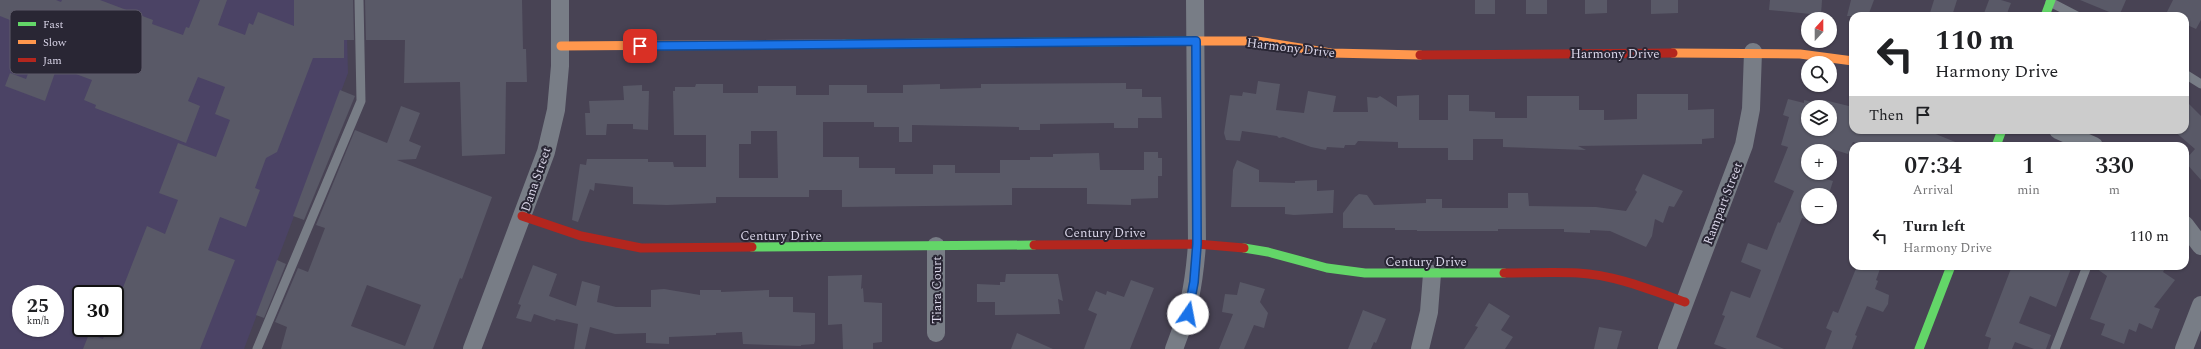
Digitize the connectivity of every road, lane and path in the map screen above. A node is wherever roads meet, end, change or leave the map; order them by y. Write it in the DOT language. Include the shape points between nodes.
graph roads {
  1 [pos="359,0"];
  2 [pos="560,0"];
  3 [pos="1196,0"];
  4 [pos="2050,1"];
  5 [pos="2046,12"];
  6 [pos="2071,12"];
  7 [pos="1196,41"];
  8 [pos="561,46"];
  9 [pos="1753,52"];
  10 [pos="1849,60"];
  11 [pos="2189,76"];
  12 [pos="2201,84"];
  13 [pos="2067,134"];
  14 [pos="2085,142"];
  15 [pos="522,216"];
  16 [pos="2189,230"];
  17 [pos="1197,244"];
  18 [pos="936,246"];
  19 [pos="2201,246"];
  20 [pos="1949,270"];
  21 [pos="2085,270"];
  22 [pos="1432,274"];
  23 [pos="1685,302"];
  24 [pos="2201,305"];
  25 [pos="936,333"];
  26 [pos="257,349"];
  27 [pos="472,349"];
  28 [pos="1174,349"];
  29 [pos="1420,349"];
  30 [pos="1667,349"];
  31 [pos="1919,349"];
  32 [pos="2055,349"];
  33 [pos="2184,349"];
  1 -- 26 [label="lane" via="361,101"];
  2 -- 8 [label="street, Dana Street"];
  3 -- 7 [label="street"];
  4 -- 5 [label="street"];
  4 -- 6 [label="lane"];
  7 -- 8 [label="street, Harmony Drive"];
  7 -- 9 [label="street, Harmony Drive" via="1257,41 1331,53 1364,55"];
  7 -- 17 [label="street"];
  8 -- 15 [label="street, Dana Street" via="556,110 546,152"];
  9 -- 10 [label="street, Harmony Drive" via="1800,54"];
  9 -- 23 [label="street, Rampart Street" via="1751,109 1744,145"];
  11 -- 12 [label="lane"];
  13 -- 14 [label="street"];
  15 -- 18 [label="street, Century Drive" via="607,244 641,248"];
  15 -- 27 [label="street, Dana Street"];
  16 -- 19 [label="street"];
  17 -- 18 [label="street, Century Drive"];
  17 -- 22 [label="street, Century Drive" via="1268,252 1327,268 1365,273"];
  17 -- 28 [label="street" via="1188,314"];
  18 -- 25 [label="street, Tiara Court"];
  20 -- 31 [label="street"];
  21 -- 32 [label="lane"];
  22 -- 23 [label="street, Century Drive" via="1579,273 1643,286"];
  22 -- 29 [label="street" via="1429,312"];
  23 -- 30 [label="street, Rampart Street"];
  24 -- 33 [label="street"];
}
